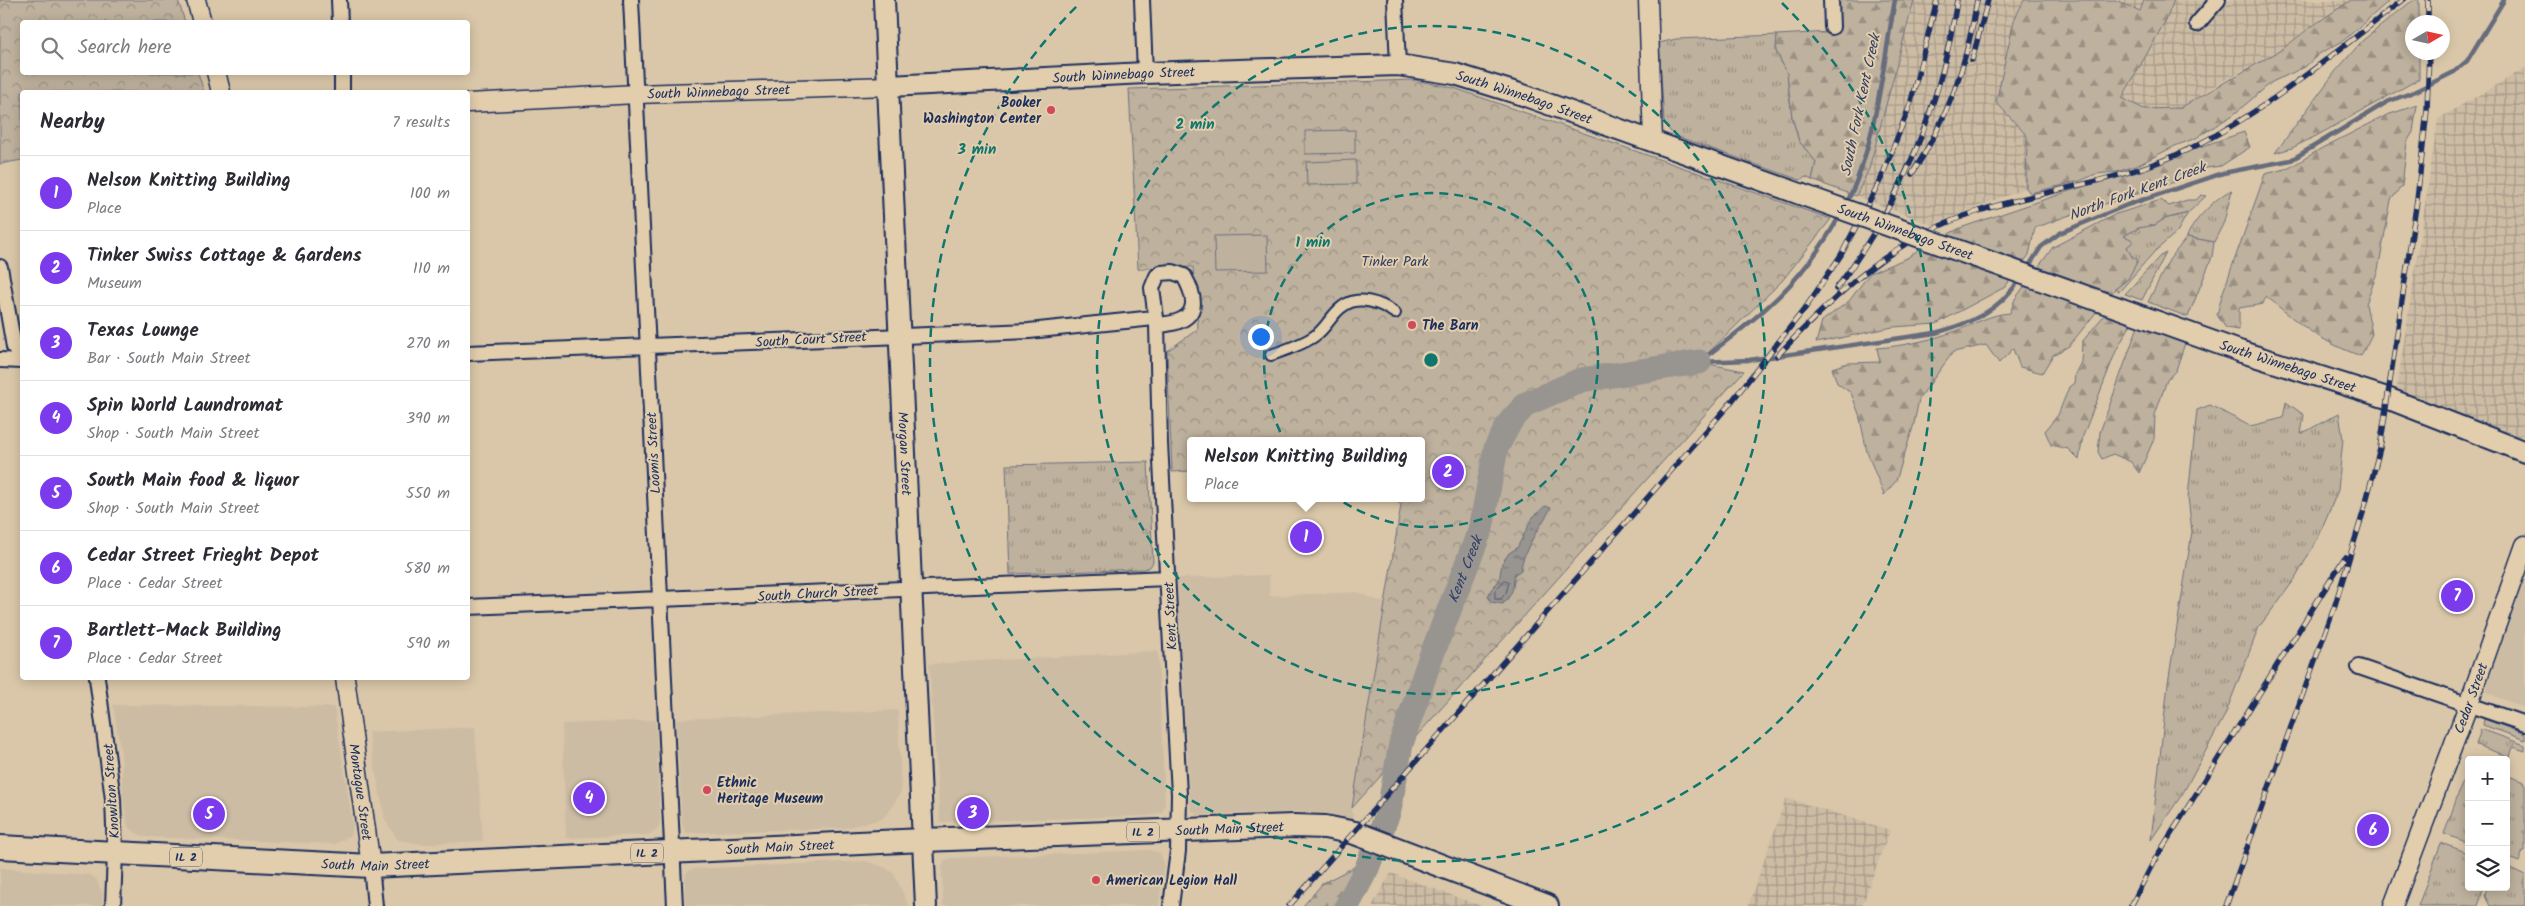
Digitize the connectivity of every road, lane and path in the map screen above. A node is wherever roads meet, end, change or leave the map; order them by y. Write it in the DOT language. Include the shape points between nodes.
graph roads {
  1 [pos="196,0"];
  2 [pos="339,0"];
  3 [pos="631,0"];
  4 [pos="884,0"];
  5 [pos="1142,0"];
  6 [pos="1395,0"];
  7 [pos="1648,0"];
  8 [pos="1831,0"];
  9 [pos="2218,0"];
  10 [pos="201,20"];
  11 [pos="340,20"];
  12 [pos="2197,24"];
  13 [pos="1832,27"];
  14 [pos="1398,65"];
  15 [pos="1145,73"];
  16 [pos="217,75"];
  17 [pos="342,75"];
  18 [pos="889,86"];
  19 [pos="220,90"];
  20 [pos="342,90"];
  21 [pos="636,94"];
  22 [pos="470,103"];
  23 [pos="1653,141"];
  24 [pos="0,267"];
  25 [pos="1395,314"];
  26 [pos="1156,322"];
  27 [pos="900,335"];
  28 [pos="648,346"];
  29 [pos="470,353"];
  30 [pos="20,354"];
  31 [pos="1271,355"];
  32 [pos="0,360"];
  33 [pos="20,361"];
  34 [pos="2525,452"];
  35 [pos="2525,545"];
  36 [pos="1168,578"];
  37 [pos="911,588"];
  38 [pos="661,600"];
  39 [pos="470,607"];
  40 [pos="2359,667"];
  41 [pos="98,680"];
  42 [pos="344,680"];
  43 [pos="2469,703"];
  44 [pos="2525,724"];
  45 [pos="1179,830"];
  46 [pos="922,840"];
  47 [pos="0,847"];
  48 [pos="672,852"];
  49 [pos="115,853"];
  50 [pos="371,866"];
  51 [pos="1537,904"];
  52 [pos="113,906"];
  53 [pos="375,906"];
  54 [pos="675,906"];
  55 [pos="926,906"];
  56 [pos="1171,906"];
  57 [pos="2392,906"];
  1 -- 10 [label="street"];
  2 -- 11 [label="street"];
  3 -- 21 [label="street, Loomis Street"];
  4 -- 18 [label="main road, Morgan Street"];
  5 -- 15 [label="street"];
  6 -- 14 [label="street"];
  7 -- 23 [label="street"];
  8 -- 13 [label="street"];
  9 -- 12 [label="street"];
  14 -- 15 [label="main road, South Winnebago Street"];
  14 -- 23 [label="main road, South Winnebago Street" via="1455,74"];
  15 -- 18 [label="main road, South Winnebago Street"];
  16 -- 19 [label="street"];
  17 -- 20 [label="street"];
  18 -- 21 [label="street, South Winnebago Street"];
  18 -- 27 [label="main road, Morgan Street"];
  21 -- 22 [label="street, South Winnebago Street"];
  21 -- 28 [label="street, Loomis Street"];
  23 -- 34 [label="main road, South Winnebago Street, bridge" via="2242,352 2387,398"];
  24 -- 30 [label="street" via="14,347"];
  25 -- 31 [label="street" via="1383,304 1359,300 1342,306 1318,334"];
  26 -- 27 [label="street, South Court Street" via="1029,331"];
  26 -- 36 [label="street, Kent Street"];
  27 -- 28 [label="street, South Court Street"];
  27 -- 37 [label="main road, Morgan Street"];
  28 -- 29 [label="street, South Court Street"];
  28 -- 38 [label="street, Loomis Street"];
  32 -- 33 [label="street"];
  35 -- 43 [label="street, Cedar Street"];
  36 -- 37 [label="street, South Church Street"];
  36 -- 45 [label="street, Kent Street"];
  37 -- 38 [label="street, South Church Street"];
  37 -- 46 [label="main road, Morgan Street"];
  38 -- 39 [label="street, South Church Street"];
  38 -- 48 [label="street, Loomis Street"];
  40 -- 43 [label="street"];
  41 -- 49 [label="street, Knowlton Street" via="109,754"];
  42 -- 50 [label="street, Montague Street"];
  43 -- 44 [label="street"];
  43 -- 57 [label="street, Cedar Street"];
  45 -- 46 [label="main road, South Main Street / IL 2"];
  45 -- 51 [label="main road, South Main Street / IL 2" via="1325,827 1362,836"];
  45 -- 56 [label="street, Kent Street"];
  46 -- 48 [label="main road, South Main Street / IL 2"];
  46 -- 55 [label="main road, Morgan Street"];
  47 -- 49 [label="main road, South Main Street / IL 2"];
  48 -- 50 [label="main road, South Main Street / IL 2"];
  48 -- 54 [label="street, Loomis Street"];
  49 -- 50 [label="main road, South Main Street / IL 2"];
  49 -- 52 [label="street, Knowlton Street"];
  50 -- 53 [label="street, Montague Street"];
}
